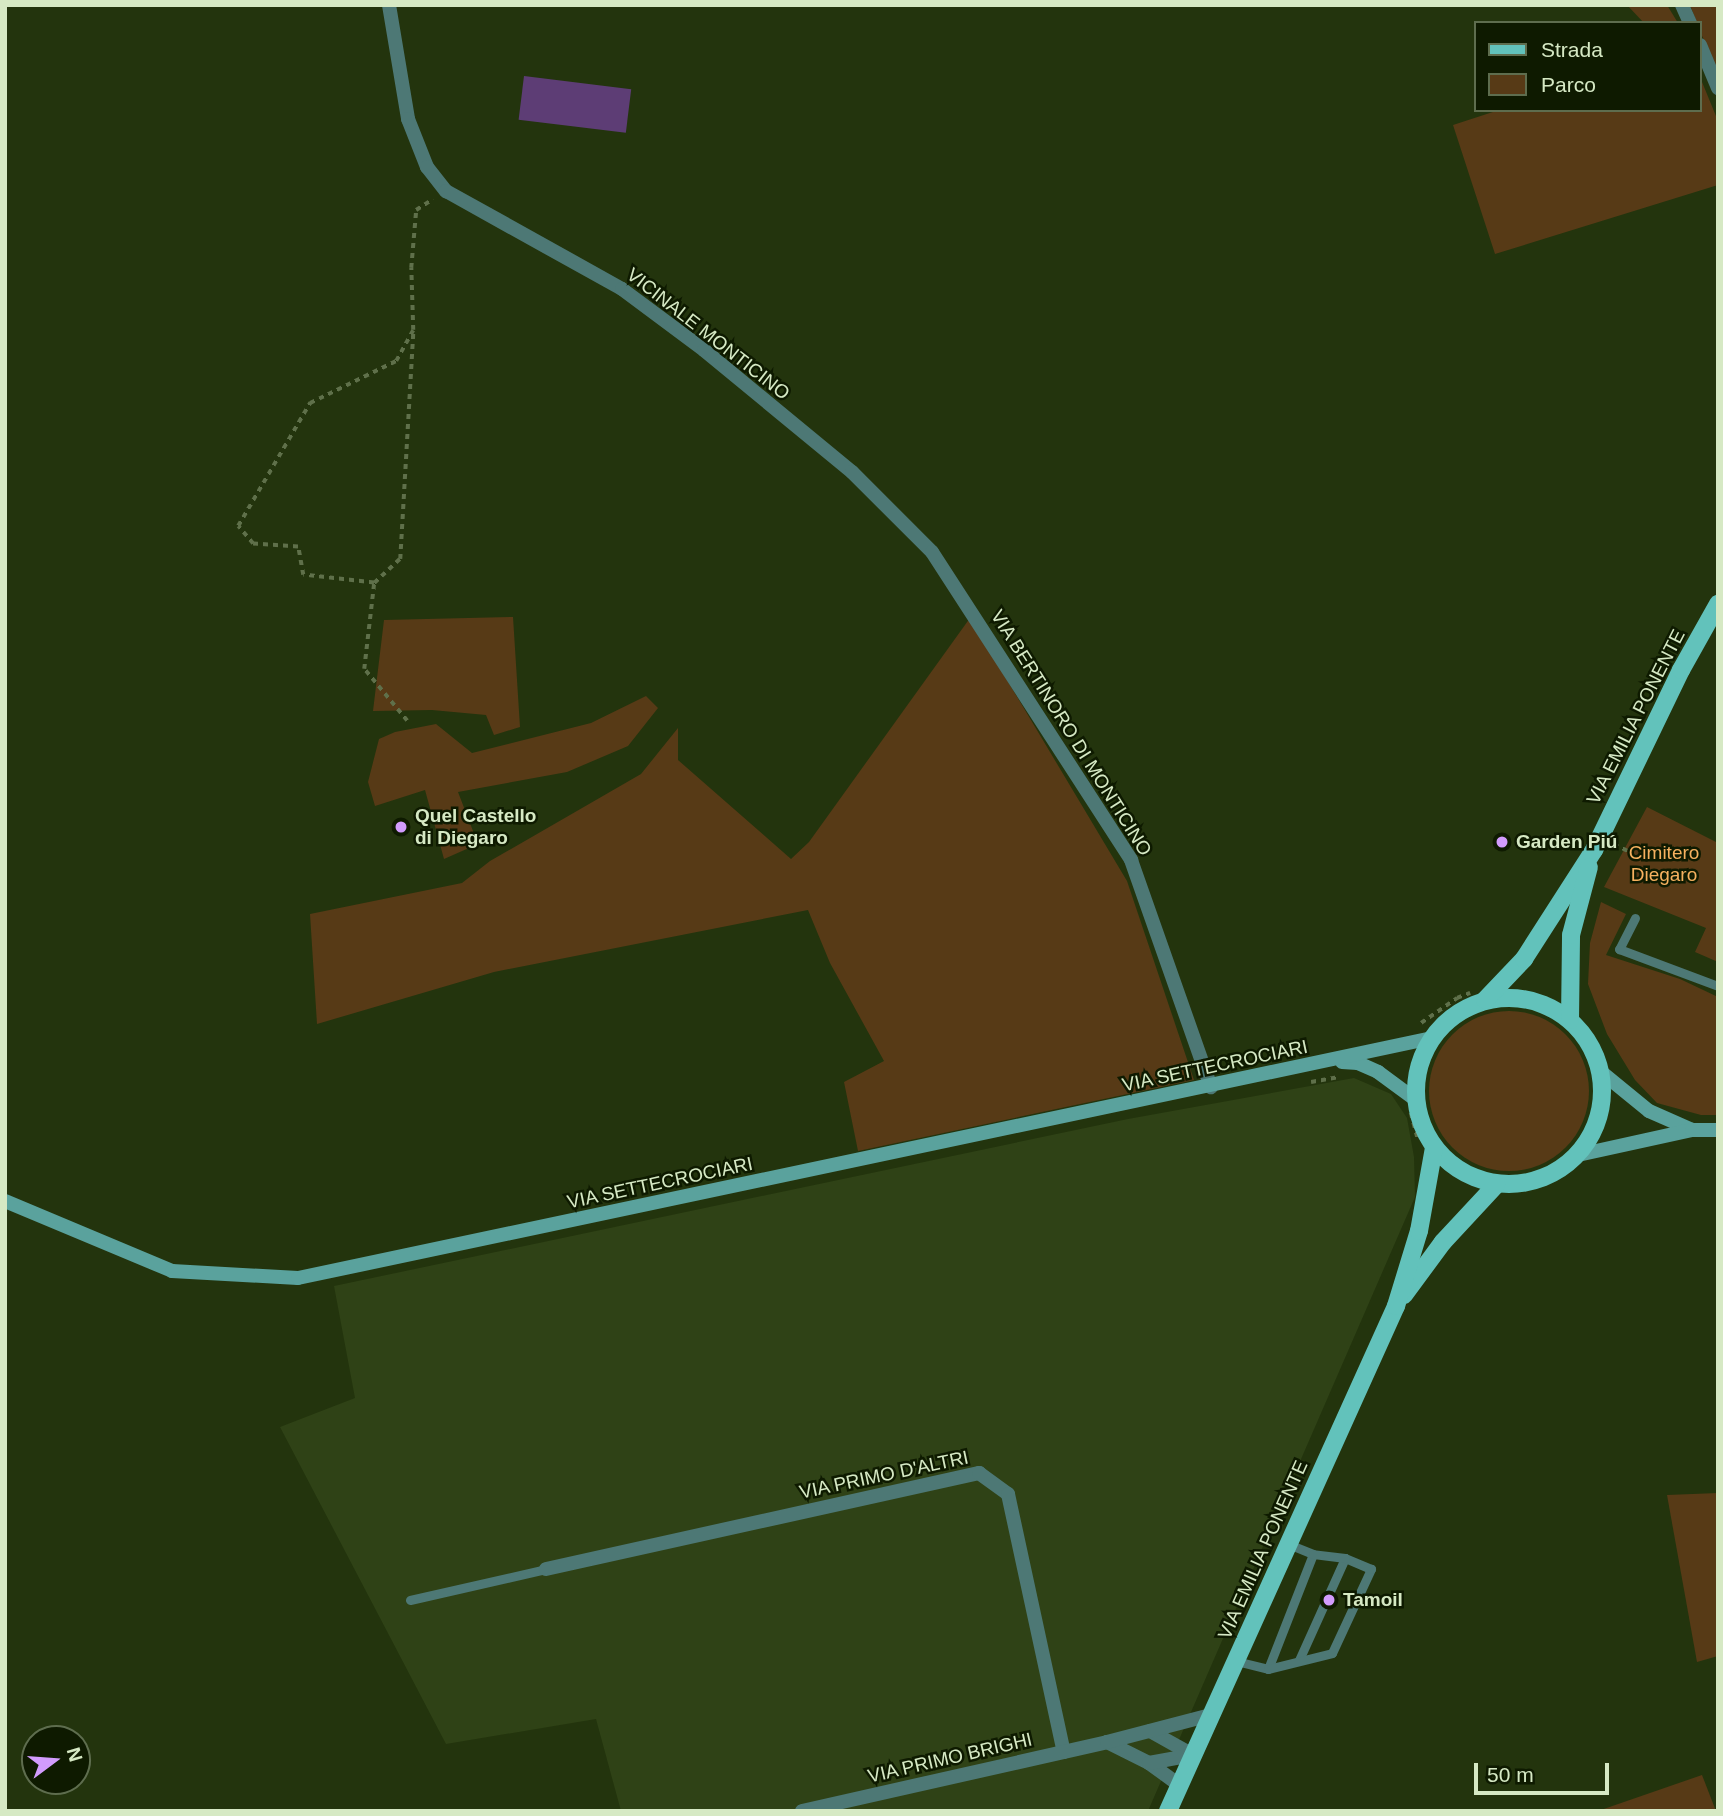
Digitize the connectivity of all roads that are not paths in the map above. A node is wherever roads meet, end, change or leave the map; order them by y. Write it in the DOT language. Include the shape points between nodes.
graph roads {
  1 [pos="389,5"];
  2 [pos="1682,5"];
  3 [pos="1689,21"];
  4 [pos="1702,51"];
  5 [pos="1718,88"];
  6 [pos="964,600"];
  7 [pos="1718,604"];
  8 [pos="1597,843"];
  9 [pos="1635,918"];
  10 [pos="1718,986"];
  11 [pos="1483,995"];
  12 [pos="1570,1020"];
  13 [pos="1432,1038"];
  14 [pos="1330,1061"];
  15 [pos="1600,1071"];
  16 [pos="1211,1087"];
  17 [pos="1409,1102"];
  18 [pos="1692,1130"];
  19 [pos="1718,1130"];
  20 [pos="1426,1150"];
  21 [pos="1578,1154"];
  22 [pos="1496,1185"];
  23 [pos="5,1201"];
  24 [pos="1396,1306"];
  25 [pos="1288,1544"];
  26 [pos="1313,1554"];
  27 [pos="1346,1558"];
  28 [pos="546,1569"];
  29 [pos="410,1600"];
  30 [pos="1299,1660"];
  31 [pos="1236,1661"];
  32 [pos="1268,1669"];
  33 [pos="1211,1715"];
  34 [pos="1150,1731"];
  35 [pos="1107,1742"];
  36 [pos="1064,1752"];
  37 [pos="1193,1755"];
  38 [pos="1149,1763"];
  39 [pos="1179,1785"];
  40 [pos="802,1811"];
  41 [pos="1168,1811"];
  1 -- 6 [label="street, VICINALE MONTICINO" via="408,119 427,167 446,191 622,289 704,350 852,472 932,552"];
  2 -- 3 [label="street"];
  4 -- 5 [label="street"];
  6 -- 16 [label="street, VIA BERTINORO DI MONTICINO" via="1130,860"];
  7 -- 8 [label="main road, VIA EMILIA PONENTE"];
  8 -- 11 [label="main road, VIA EMILIA PONENTE" via="1524,959"];
  8 -- 12 [label="main road, VIA EMILIA PONENTE" via="1571,935"];
  9 -- 10 [label="lane" via="1619,949"];
  11 -- 12 [label="main road" via="1545,1004"];
  11 -- 13 [label="main road" via="1446,1021"];
  12 -- 15 [label="main road" via="1589,1043"];
  13 -- 14 [label="main road, VIA SETTECROCIARI"];
  13 -- 17 [label="main road"];
  14 -- 16 [label="main road, VIA SETTECROCIARI"];
  14 -- 17 [label="main road, VIA SETTECROCIARI" via="1358,1063 1378,1072"];
  15 -- 18 [label="main road" via="1649,1111"];
  15 -- 21 [label="main road" via="1602,1101 1597,1120"];
  16 -- 23 [label="main road, VIA SETTECROCIARI" via="298,1278 172,1270"];
  17 -- 20 [label="main road" via="1422,1126"];
  18 -- 19 [label="main road"];
  18 -- 21 [label="main road"];
  20 -- 22 [label="main road" via="1462,1172"];
  20 -- 24 [label="main road, VIA EMILIA PONENTE" via="1419,1231"];
  21 -- 22 [label="main road" via="1555,1173 1526,1184"];
  22 -- 24 [label="main road, VIA EMILIA PONENTE" via="1443,1242"];
  24 -- 25 [label="main road, VIA EMILIA PONENTE"];
  25 -- 26 [label="lane"];
  25 -- 31 [label="main road, VIA EMILIA PONENTE"];
  26 -- 27 [label="lane"];
  26 -- 32 [label="lane"];
  27 -- 30 [label="lane"];
  27 -- 30 [label="lane" via="1371,1569 1332,1653"];
  28 -- 29 [label="lane"];
  28 -- 36 [label="street, VIA PRIMO D'ALTRI" via="979,1473 1009,1494"];
  30 -- 32 [label="lane"];
  31 -- 32 [label="lane"];
  31 -- 33 [label="main road, VIA EMILIA PONENTE"];
  33 -- 34 [label="street, VIA PRIMO BRIGHI"];
  33 -- 37 [label="main road, VIA EMILIA PONENTE"];
  34 -- 35 [label="street, VIA PRIMO BRIGHI"];
  34 -- 37 [label="street"];
  35 -- 36 [label="street, VIA PRIMO BRIGHI"];
  35 -- 38 [label="street"];
  36 -- 40 [label="street, VIA PRIMO BRIGHI"];
  37 -- 38 [label="street"];
  37 -- 39 [label="main road, VIA EMILIA PONENTE"];
  38 -- 39 [label="street"];
  39 -- 41 [label="main road, VIA EMILIA PONENTE"];
}
